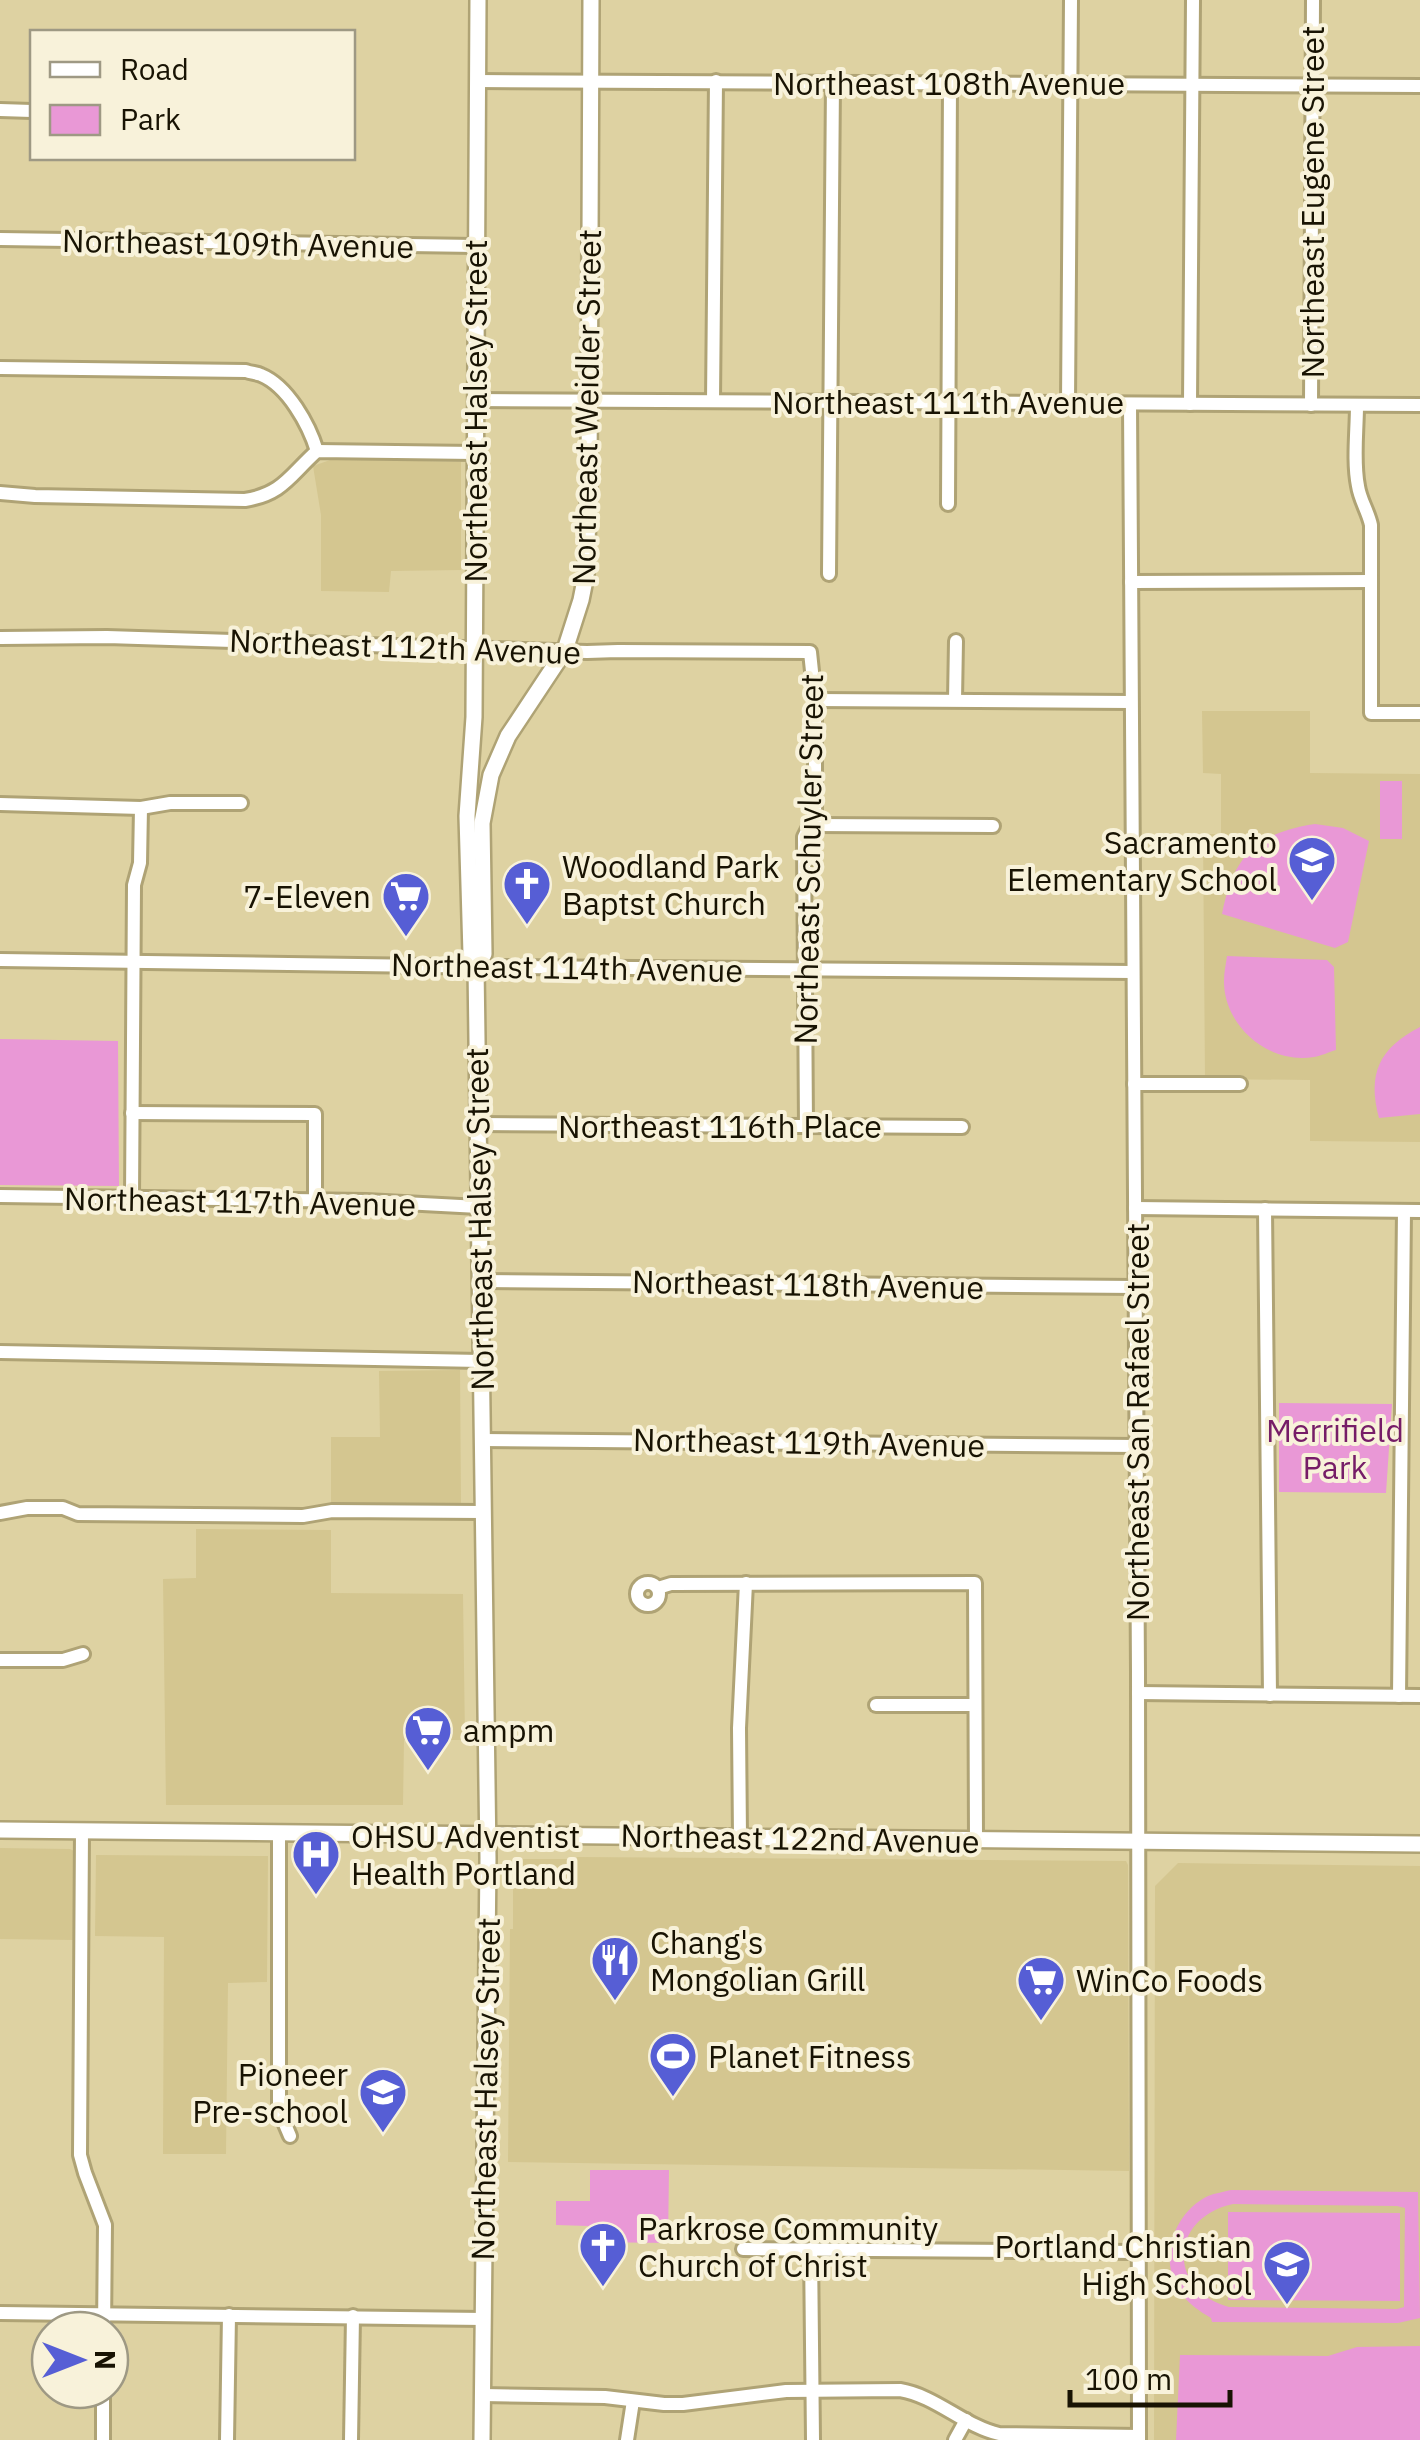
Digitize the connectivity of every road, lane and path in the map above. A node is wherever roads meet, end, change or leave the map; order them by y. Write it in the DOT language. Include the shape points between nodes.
graph roads {
  1 [pos="478,0"];
  2 [pos="591,0"];
  3 [pos="1071,0"];
  4 [pos="1193,0"];
  5 [pos="1313,0"];
  6 [pos="477,80"];
  7 [pos="716,81"];
  8 [pos="590,82"];
  9 [pos="833,82"];
  10 [pos="950,83"];
  11 [pos="1071,84"];
  12 [pos="1193,85"];
  13 [pos="1313,86"];
  14 [pos="1420,86"];
  15 [pos="0,110"];
  16 [pos="30,110"];
  17 [pos="0,239"];
  18 [pos="476,246"];
  19 [pos="0,368"];
  20 [pos="475,400"];
  21 [pos="589,400"];
  22 [pos="713,401"];
  23 [pos="830,401"];
  24 [pos="948,402"];
  25 [pos="1068,403"];
  26 [pos="1130,404"];
  27 [pos="1190,404"];
  28 [pos="1310,404"];
  29 [pos="1357,405"];
  30 [pos="1420,405"];
  31 [pos="317,451"];
  32 [pos="475,453"];
  33 [pos="0,494"];
  34 [pos="948,504"];
  35 [pos="829,574"];
  36 [pos="1371,581"];
  37 [pos="1131,582"];
  38 [pos="0,638"];
  39 [pos="956,640"];
  40 [pos="474,649"];
  41 [pos="565,650"];
  42 [pos="810,652"];
  43 [pos="815,700"];
  44 [pos="955,700"];
  45 [pos="1132,702"];
  46 [pos="1420,713"];
  47 [pos="241,803"];
  48 [pos="0,804"];
  49 [pos="141,808"];
  50 [pos="815,825"];
  51 [pos="992,826"];
  52 [pos="0,960"];
  53 [pos="133,962"];
  54 [pos="476,966"];
  55 [pos="804,969"];
  56 [pos="1134,972"];
  57 [pos="1134,1084"];
  58 [pos="1240,1084"];
  59 [pos="132,1113"];
  60 [pos="478,1124"];
  61 [pos="806,1126"];
  62 [pos="962,1127"];
  63 [pos="0,1196"];
  64 [pos="132,1199"];
  65 [pos="315,1200"];
  66 [pos="479,1207"];
  67 [pos="1135,1208"];
  68 [pos="1264,1209"];
  69 [pos="1404,1210"];
  70 [pos="1420,1211"];
  71 [pos="480,1281"];
  72 [pos="1136,1287"];
  73 [pos="0,1352"];
  74 [pos="481,1361"];
  75 [pos="482,1440"];
  76 [pos="1136,1446"];
  77 [pos="483,1512"];
  78 [pos="0,1513"];
  79 [pos="746,1583"];
  80 [pos="658,1588"];
  81 [pos="84,1654"];
  82 [pos="0,1660"];
  83 [pos="1138,1693"];
  84 [pos="1270,1694"];
  85 [pos="1399,1696"];
  86 [pos="1420,1696"];
  87 [pos="975,1705"];
  88 [pos="876,1706"];
  89 [pos="0,1830"];
  90 [pos="82,1830"];
  91 [pos="279,1832"];
  92 [pos="487,1834"];
  93 [pos="740,1837"];
  94 [pos="976,1839"];
  95 [pos="1138,1841"];
  96 [pos="1420,1844"];
  97 [pos="290,2136"];
  98 [pos="743,2249"];
  99 [pos="812,2249"];
  100 [pos="1139,2252"];
  101 [pos="104,2310"];
  102 [pos="0,2313"];
  103 [pos="30,2313"];
  104 [pos="130,2314"];
  105 [pos="228,2315"];
  106 [pos="353,2316"];
  107 [pos="484,2320"];
  108 [pos="812,2391"];
  109 [pos="483,2395"];
  110 [pos="633,2400"];
  111 [pos="103,2410"];
  112 [pos="966,2420"];
  113 [pos="1139,2438"];
  114 [pos="102,2440"];
  115 [pos="227,2440"];
  116 [pos="352,2440"];
  117 [pos="482,2440"];
  118 [pos="627,2440"];
  119 [pos="813,2440"];
  120 [pos="956,2440"];
  1 -- 6 [label="main road, Northeast Halsey Street"];
  2 -- 8 [label="main road, Northeast Weidler Street"];
  3 -- 11 [label="street"];
  4 -- 12 [label="street"];
  5 -- 13 [label="street, Northeast Eugene Street"];
  6 -- 8 [label="street, Northeast 108th Avenue"];
  6 -- 18 [label="main road, Northeast Halsey Street"];
  7 -- 8 [label="street, Northeast 108th Avenue"];
  7 -- 9 [label="street, Northeast 108th Avenue"];
  7 -- 22 [label="street"];
  8 -- 21 [label="main road, Northeast Weidler Street"];
  9 -- 10 [label="street, Northeast 108th Avenue"];
  9 -- 23 [label="street"];
  10 -- 11 [label="street, Northeast 108th Avenue"];
  10 -- 24 [label="street"];
  11 -- 12 [label="street, Northeast 108th Avenue"];
  11 -- 25 [label="street"];
  12 -- 13 [label="street, Northeast 108th Avenue"];
  12 -- 27 [label="street"];
  13 -- 14 [label="street, Northeast 108th Avenue"];
  13 -- 28 [label="street, Northeast Eugene Street"];
  15 -- 16 [label="street"];
  17 -- 18 [label="street, Northeast 109th Avenue"];
  18 -- 20 [label="main road, Northeast Halsey Street"];
  19 -- 31 [label="street" via="261,375 290,400"];
  20 -- 21 [label="street, Northeast 111th Avenue"];
  20 -- 32 [label="main road, Northeast Halsey Street"];
  21 -- 22 [label="street, Northeast 111th Avenue"];
  21 -- 41 [label="main road, Northeast Weidler Street" via="586,575"];
  22 -- 23 [label="street, Northeast 111th Avenue"];
  23 -- 24 [label="street, Northeast 111th Avenue"];
  23 -- 35 [label="street"];
  24 -- 25 [label="street, Northeast 111th Avenue"];
  24 -- 34 [label="street"];
  25 -- 26 [label="street, Northeast 111th Avenue"];
  26 -- 27 [label="street, Northeast 111th Avenue"];
  26 -- 37 [label="street, Northeast San Rafael Street"];
  27 -- 28 [label="street, Northeast 111th Avenue"];
  28 -- 29 [label="street, Northeast 111th Avenue"];
  29 -- 30 [label="street, Northeast 111th Avenue"];
  29 -- 36 [label="street" via="1357,478 1371,525"];
  31 -- 32 [label="street"];
  31 -- 33 [label="street" via="280,488 245,500"];
  32 -- 40 [label="main road, Northeast Halsey Street"];
  36 -- 37 [label="street"];
  36 -- 46 [label="street" via="1371,713"];
  37 -- 45 [label="street, Northeast San Rafael Street"];
  38 -- 40 [label="street, Northeast 112th Avenue"];
  39 -- 44 [label="street"];
  40 -- 41 [label="street, Northeast 112th Avenue"];
  40 -- 54 [label="main road, Northeast Halsey Street" via="466,816"];
  41 -- 42 [label="street, Northeast 112th Avenue"];
  41 -- 54 [label="main road, Northeast Weidler Street" via="508,736 491,775 482,823 484,954"];
  42 -- 43 [label="street, Northeast Schuyler Street"];
  43 -- 44 [label="street"];
  43 -- 50 [label="street, Northeast Schuyler Street"];
  44 -- 45 [label="street"];
  45 -- 56 [label="street, Northeast San Rafael Street"];
  47 -- 49 [label="street"];
  48 -- 49 [label="street"];
  49 -- 53 [label="street"];
  50 -- 51 [label="street"];
  50 -- 55 [label="street, Northeast Schuyler Street" via="804,837"];
  52 -- 53 [label="street, Northeast 114th Avenue"];
  53 -- 54 [label="street, Northeast 114th Avenue"];
  53 -- 59 [label="street"];
  54 -- 55 [label="street, Northeast 114th Avenue"];
  54 -- 60 [label="main road, Northeast Halsey Street"];
  55 -- 56 [label="street, Northeast 114th Avenue"];
  55 -- 61 [label="street, Northeast Schuyler Street"];
  56 -- 57 [label="street, Northeast San Rafael Street"];
  57 -- 58 [label="street"];
  57 -- 67 [label="street, Northeast San Rafael Street"];
  59 -- 64 [label="street"];
  59 -- 65 [label="street" via="314,1114"];
  60 -- 61 [label="street, Northeast 116th Place"];
  60 -- 66 [label="main road, Northeast Halsey Street"];
  61 -- 62 [label="street, Northeast 116th Place"];
  63 -- 64 [label="street, Northeast 117th Avenue"];
  64 -- 65 [label="street, Northeast 117th Avenue"];
  65 -- 66 [label="street, Northeast 117th Avenue"];
  66 -- 71 [label="main road, Northeast Halsey Street"];
  67 -- 68 [label="street"];
  67 -- 72 [label="street, Northeast San Rafael Street"];
  68 -- 69 [label="street"];
  68 -- 84 [label="street"];
  69 -- 70 [label="street"];
  69 -- 85 [label="street"];
  71 -- 72 [label="street, Northeast 118th Avenue"];
  71 -- 74 [label="main road, Northeast Halsey Street"];
  72 -- 76 [label="street, Northeast San Rafael Street"];
  73 -- 74 [label="street"];
  74 -- 75 [label="main road, Northeast Halsey Street"];
  75 -- 76 [label="street, Northeast 119th Avenue"];
  75 -- 77 [label="main road, Northeast Halsey Street"];
  76 -- 83 [label="street, Northeast San Rafael Street"];
  77 -- 78 [label="street"];
  77 -- 92 [label="main road, Northeast Halsey Street"];
  79 -- 80 [label="street"];
  79 -- 87 [label="street" via="975,1583"];
  79 -- 93 [label="street"];
  81 -- 82 [label="street"];
  83 -- 84 [label="street"];
  83 -- 95 [label="street, Northeast San Rafael Street"];
  84 -- 85 [label="street"];
  85 -- 86 [label="street"];
  87 -- 88 [label="street"];
  87 -- 94 [label="street"];
  89 -- 90 [label="main road, Northeast 122nd Avenue"];
  90 -- 91 [label="main road, Northeast 122nd Avenue"];
  90 -- 101 [label="street" via="80,2155 105,2224"];
  91 -- 92 [label="main road, Northeast 122nd Avenue"];
  91 -- 97 [label="street" via="280,2110"];
  92 -- 93 [label="main road, Northeast 122nd Avenue"];
  92 -- 107 [label="main road, Northeast Halsey Street"];
  93 -- 94 [label="main road, Northeast 122nd Avenue"];
  94 -- 95 [label="main road, Northeast 122nd Avenue"];
  95 -- 96 [label="main road, Northeast 122nd Avenue"];
  95 -- 100 [label="street, Northeast San Rafael Street"];
  98 -- 99 [label="street"];
  99 -- 100 [label="street"];
  99 -- 108 [label="street"];
  100 -- 113 [label="street, Northeast San Rafael Street"];
  102 -- 103 [label="street"];
  104 -- 105 [label="street"];
  105 -- 106 [label="street"];
  105 -- 115 [label="street"];
  106 -- 107 [label="street"];
  106 -- 116 [label="street"];
  107 -- 109 [label="main road, Northeast Halsey Street"];
  108 -- 110 [label="street" via="683,2404"];
  108 -- 112 [label="street" via="914,2392"];
  108 -- 119 [label="street"];
  109 -- 110 [label="street"];
  109 -- 117 [label="main road, Northeast Halsey Street"];
  110 -- 118 [label="street"];
  111 -- 114 [label="street"];
  112 -- 113 [label="street" via="999,2434"];
  112 -- 120 [label="street"];
}
